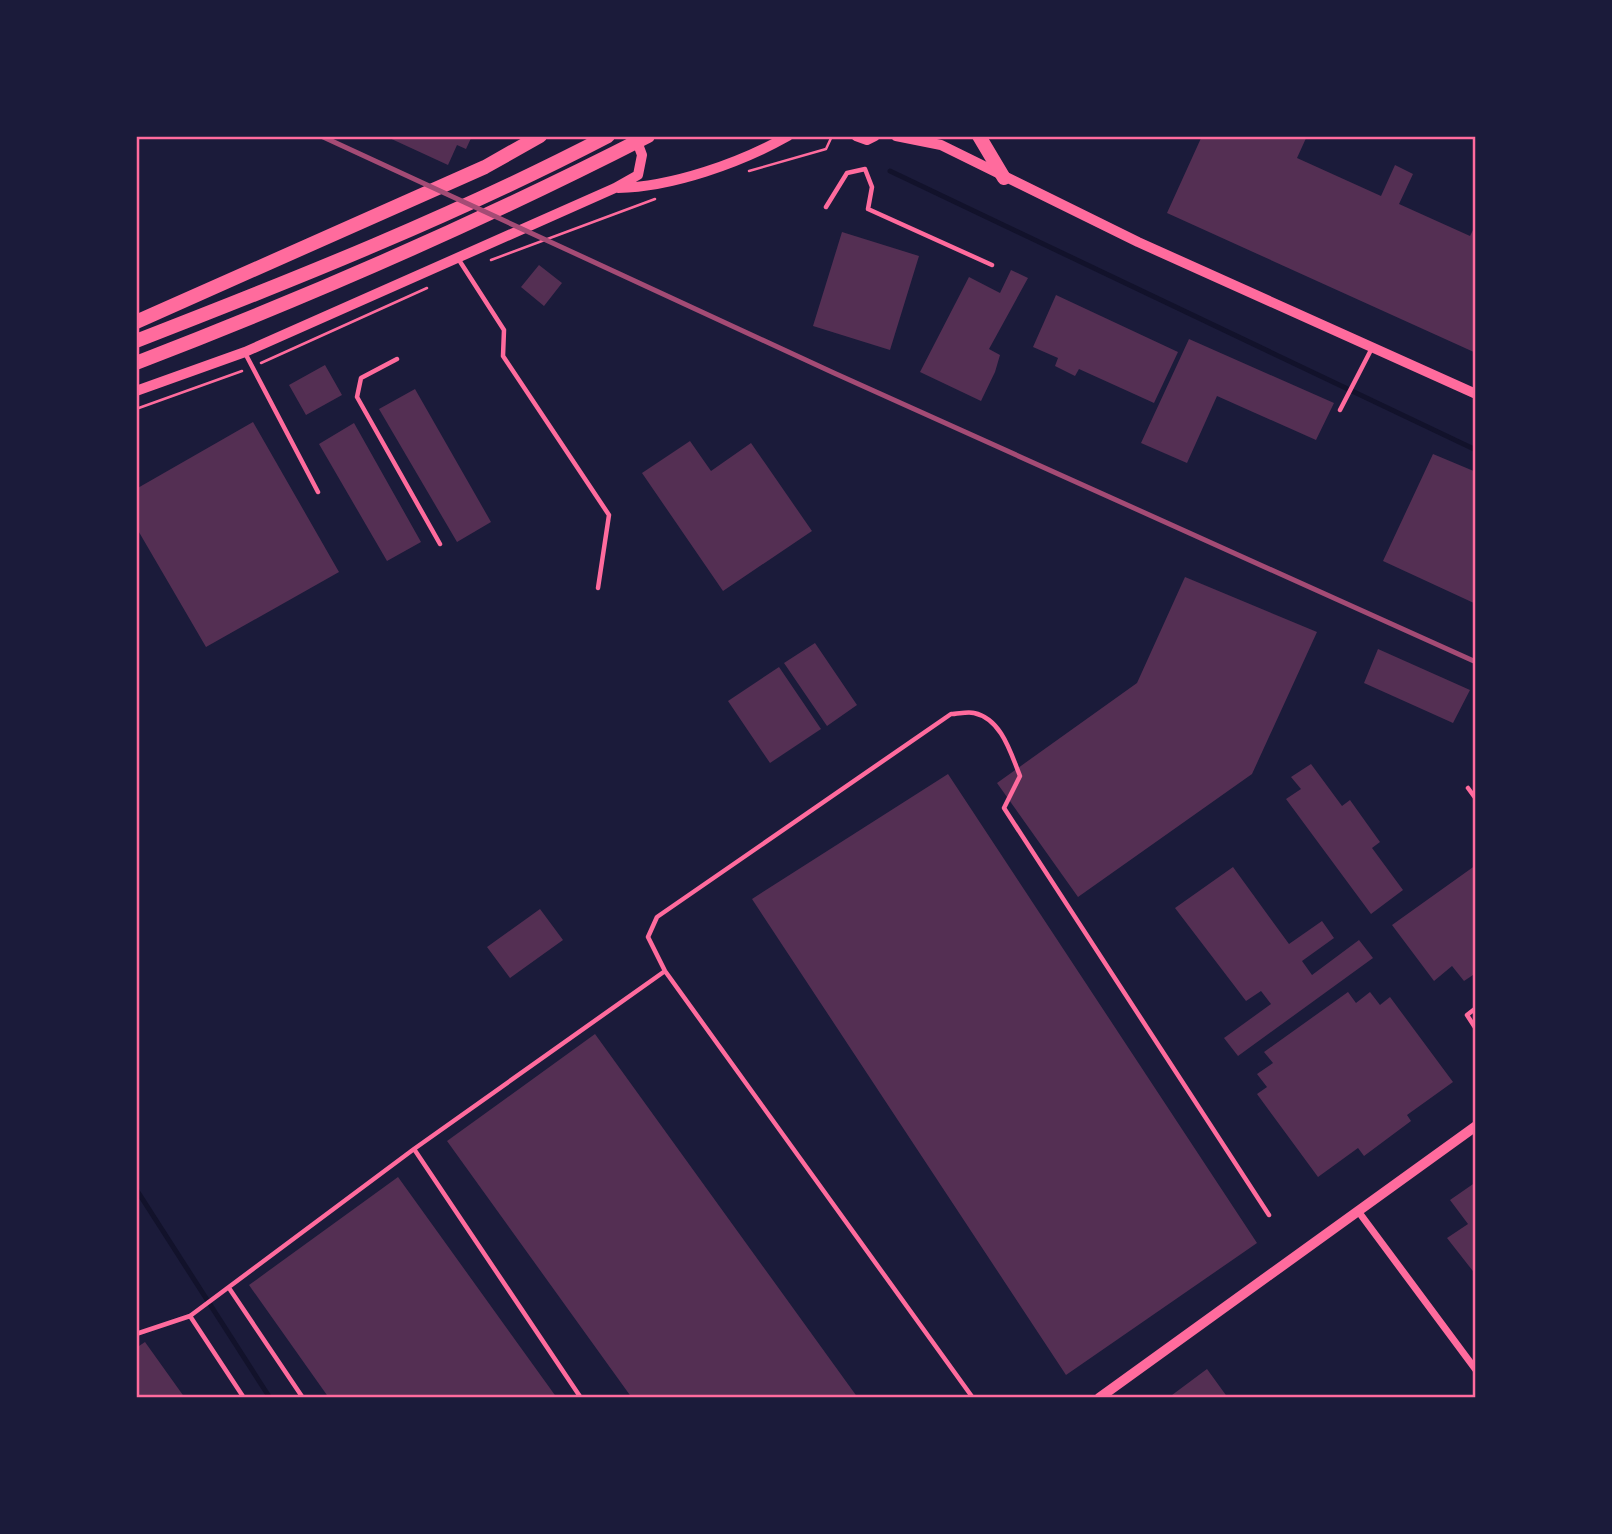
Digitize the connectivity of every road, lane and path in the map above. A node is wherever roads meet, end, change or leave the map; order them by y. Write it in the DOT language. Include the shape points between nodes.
graph roads {
  1 [pos="540,136"];
  2 [pos="608,136"];
  3 [pos="635,136"];
  4 [pos="648,136"];
  5 [pos="788,136"];
  6 [pos="832,136"];
  7 [pos="856,136"];
  8 [pos="875,136"];
  9 [pos="895,136"];
  10 [pos="979,136"];
  11 [pos="937,141"];
  12 [pos="746,173"];
  13 [pos="1004,178"];
  14 [pos="615,188"];
  15 [pos="665,196"];
  16 [pos="826,207"];
  17 [pos="459,259"];
  18 [pos="992,265"];
  19 [pos="465,269"];
  20 [pos="431,286"];
  21 [pos="136,322"];
  22 [pos="136,341"];
  23 [pos="1373,347"];
  24 [pos="244,352"];
  25 [pos="397,359"];
  26 [pos="136,363"];
  27 [pos="252,367"];
  28 [pos="136,391"];
  29 [pos="1475,394"];
  30 [pos="136,409"];
  31 [pos="1340,410"];
  32 [pos="318,492"];
  33 [pos="440,544"];
  34 [pos="598,588"];
  35 [pos="1468,788"];
  36 [pos="1475,799"];
  37 [pos="665,971"];
  38 [pos="1475,1008"];
  39 [pos="1475,1029"];
  40 [pos="1475,1126"];
  41 [pos="414,1149"];
  42 [pos="1358,1211"];
  43 [pos="1269,1215"];
  44 [pos="229,1288"];
  45 [pos="190,1316"];
  46 [pos="136,1335"];
  47 [pos="1475,1370"];
  48 [pos="244,1398"];
  49 [pos="303,1398"];
  50 [pos="582,1398"];
  51 [pos="973,1398"];
  52 [pos="1099,1398"];
  1 -- 21 [label="highway" via="485,167"];
  2 -- 22 [label="highway" via="480,198"];
  3 -- 14 [label="main road" via="642,155 638,175"];
  4 -- 26 [label="highway" via="474,221 262,314"];
  5 -- 14 [label="main road" via="759,153 650,187"];
  6 -- 12 [label="path" via="826,149"];
  7 -- 8 [label="main road" via="867,140"];
  9 -- 11 [label="main road"];
  10 -- 13 [label="highway"];
  11 -- 13 [label="main road"];
  13 -- 23 [label="main road"];
  14 -- 17 [label="main road"];
  15 -- 19 [label="path"];
  16 -- 18 [label="lane" via="847,173 865,169 872,187 869,209"];
  17 -- 19 [label="lane"];
  17 -- 24 [label="main road"];
  19 -- 34 [label="lane" via="504,330 503,356 609,516"];
  20 -- 27 [label="path"];
  23 -- 29 [label="main road"];
  23 -- 31 [label="lane"];
  24 -- 27 [label="lane"];
  24 -- 28 [label="main road"];
  25 -- 33 [label="lane" via="361,378 357,397"];
  27 -- 30 [label="path"];
  27 -- 32 [label="lane"];
  35 -- 36 [label="lane"];
  37 -- 41 [label="lane"];
  37 -- 43 [label="lane" via="648,937 657,917 951,714 975,713 992,723 1005,740 1020,776 1004,808"];
  37 -- 51 [label="lane"];
  38 -- 39 [label="lane" via="1467,1015"];
  40 -- 42 [label="street"];
  41 -- 44 [label="lane"];
  41 -- 50 [label="lane"];
  42 -- 47 [label="street"];
  42 -- 52 [label="street"];
  44 -- 45 [label="lane"];
  44 -- 49 [label="lane"];
  45 -- 46 [label="lane"];
  45 -- 48 [label="lane"];
}
